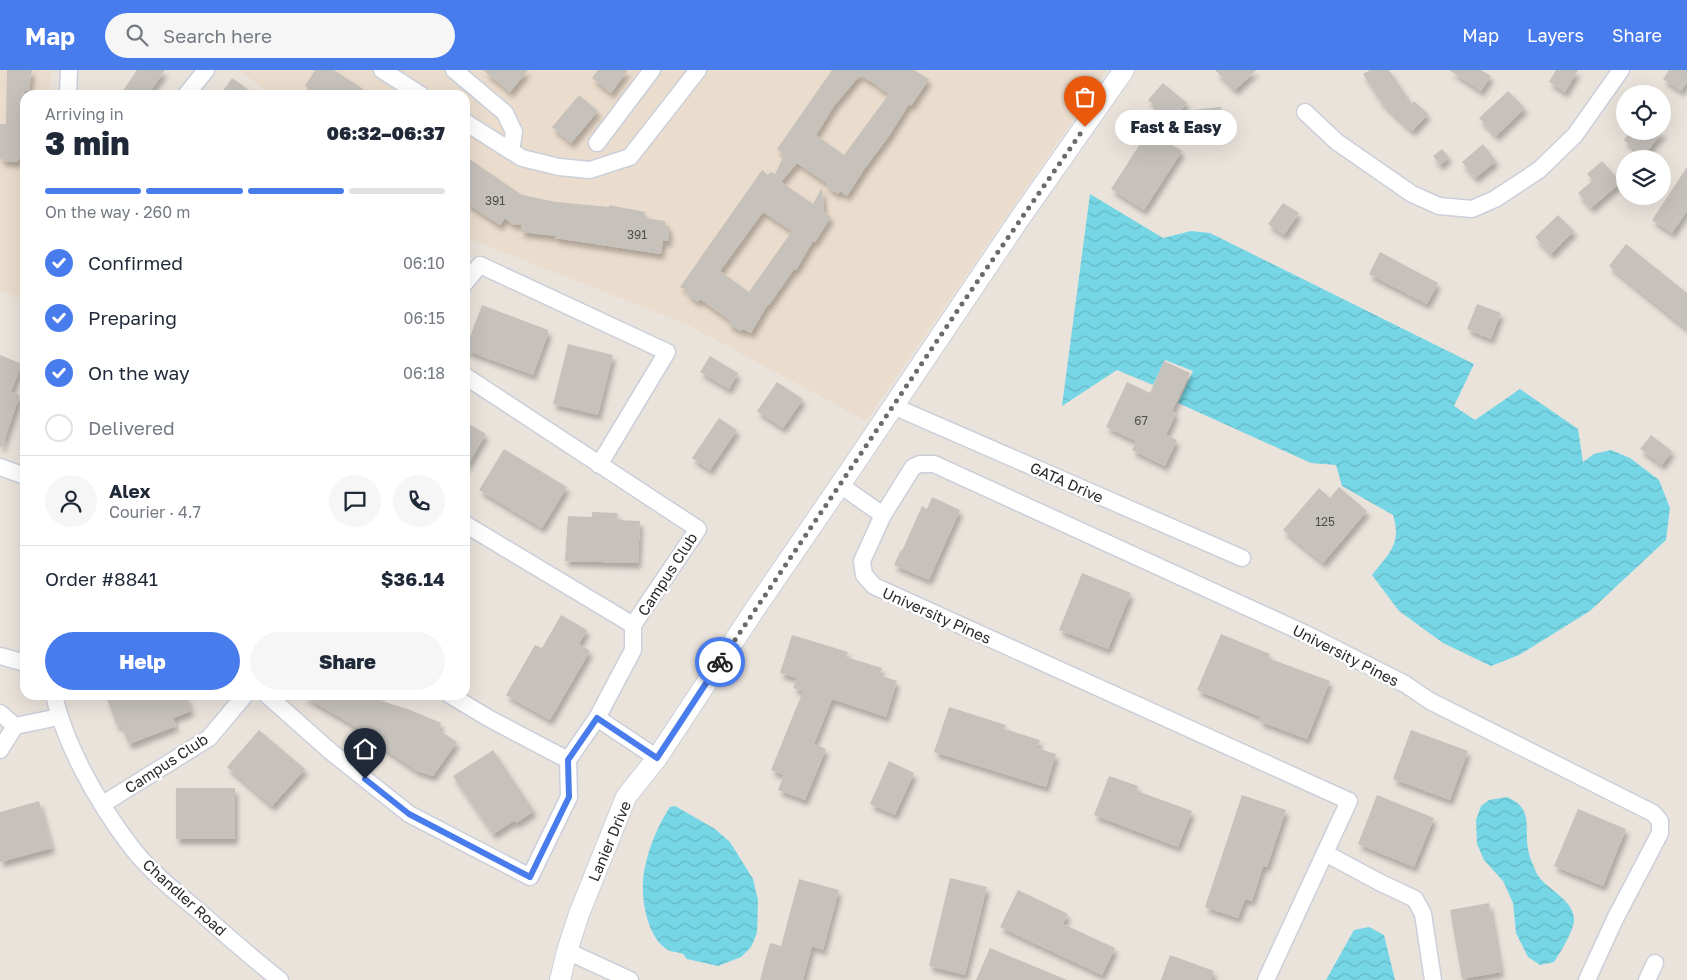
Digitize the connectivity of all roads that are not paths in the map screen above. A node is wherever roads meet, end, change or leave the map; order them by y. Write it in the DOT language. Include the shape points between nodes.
graph roads {
  1 [pos="69,70"];
  2 [pos="206,70"];
  3 [pos="382,70"];
  4 [pos="454,70"];
  5 [pos="652,70"];
  6 [pos="698,70"];
  7 [pos="1124,70"];
  8 [pos="1621,70"];
  9 [pos="68,90"];
  10 [pos="190,90"];
  11 [pos="413,90"];
  12 [pos="1305,112"];
  13 [pos="470,125"];
  14 [pos="596,142"];
  15 [pos="511,151"];
  16 [pos="470,277"];
  17 [pos="470,379"];
  18 [pos="893,406"];
  19 [pos="599,464"];
  20 [pos="0,467"];
  21 [pos="20,474"];
  22 [pos="840,486"];
  23 [pos="883,515"];
  24 [pos="470,527"];
  25 [pos="1242,558"];
  26 [pos="634,626"];
  27 [pos="0,656"];
  28 [pos="20,662"];
  29 [pos="55,700"];
  30 [pos="242,700"];
  31 [pos="273,700"];
  32 [pos="458,700"];
  33 [pos="0,713"];
  34 [pos="59,717"];
  35 [pos="597,718"];
  36 [pos="15,726"];
  37 [pos="0,750"];
  38 [pos="657,758"];
  39 [pos="568,760"];
  40 [pos="103,804"];
  41 [pos="1325,853"];
  42 [pos="567,952"];
  43 [pos="1655,964"];
  44 [pos="280,980"];
  45 [pos="560,980"];
  46 [pos="630,980"];
  47 [pos="1266,980"];
  48 [pos="1433,980"];
  49 [pos="1587,980"];
  50 [pos="1648,980"];
  1 -- 9 [label="street"];
  2 -- 10 [label="street"];
  3 -- 11 [label="street"];
  4 -- 15 [label="street" via="505,113 514,132"];
  5 -- 14 [label="street"];
  6 -- 15 [label="street" via="630,157 590,170 559,168 522,158"];
  7 -- 18 [label="street, Lanier Drive"];
  8 -- 12 [label="street" via="1575,135 1539,170 1495,199 1472,209 1439,206 1412,194 1337,142"];
  13 -- 15 [label="street"];
  16 -- 19 [label="street" via="480,265 667,352"];
  17 -- 19 [label="street, Campus Club"];
  18 -- 22 [label="street, Lanier Drive"];
  18 -- 25 [label="street, GATA Drive"];
  19 -- 26 [label="street, Campus Club" via="698,530"];
  20 -- 21 [label="street"];
  22 -- 23 [label="street"];
  22 -- 38 [label="street, Lanier Drive"];
  23 -- 41 [label="street, University Pines" via="862,562 864,575 874,586 1349,801"];
  23 -- 49 [label="street, University Pines" via="913,467 934,464 1306,634 1405,684 1430,701 1653,813 1660,821 1660,833"];
  24 -- 26 [label="street"];
  26 -- 35 [label="street, Campus Club" via="634,650"];
  27 -- 28 [label="street"];
  29 -- 34 [label="street, Chandler Road"];
  30 -- 40 [label="street, Campus Club" via="209,738"];
  31 -- 39 [label="street" via="409,814 530,877 569,797"];
  32 -- 39 [label="street"];
  33 -- 36 [label="street"];
  34 -- 36 [label="street"];
  34 -- 40 [label="street, Chandler Road"];
  35 -- 38 [label="street"];
  35 -- 39 [label="street, Campus Club"];
  36 -- 37 [label="street"];
  38 -- 42 [label="street, Lanier Drive" via="626,797"];
  40 -- 44 [label="street, Chandler Road" via="130,845 160,878"];
  41 -- 47 [label="street, University Pines"];
  41 -- 48 [label="street" via="1415,899 1423,914"];
  42 -- 45 [label="street, Lanier Drive"];
  42 -- 46 [label="street"];
  43 -- 50 [label="street"];
}
